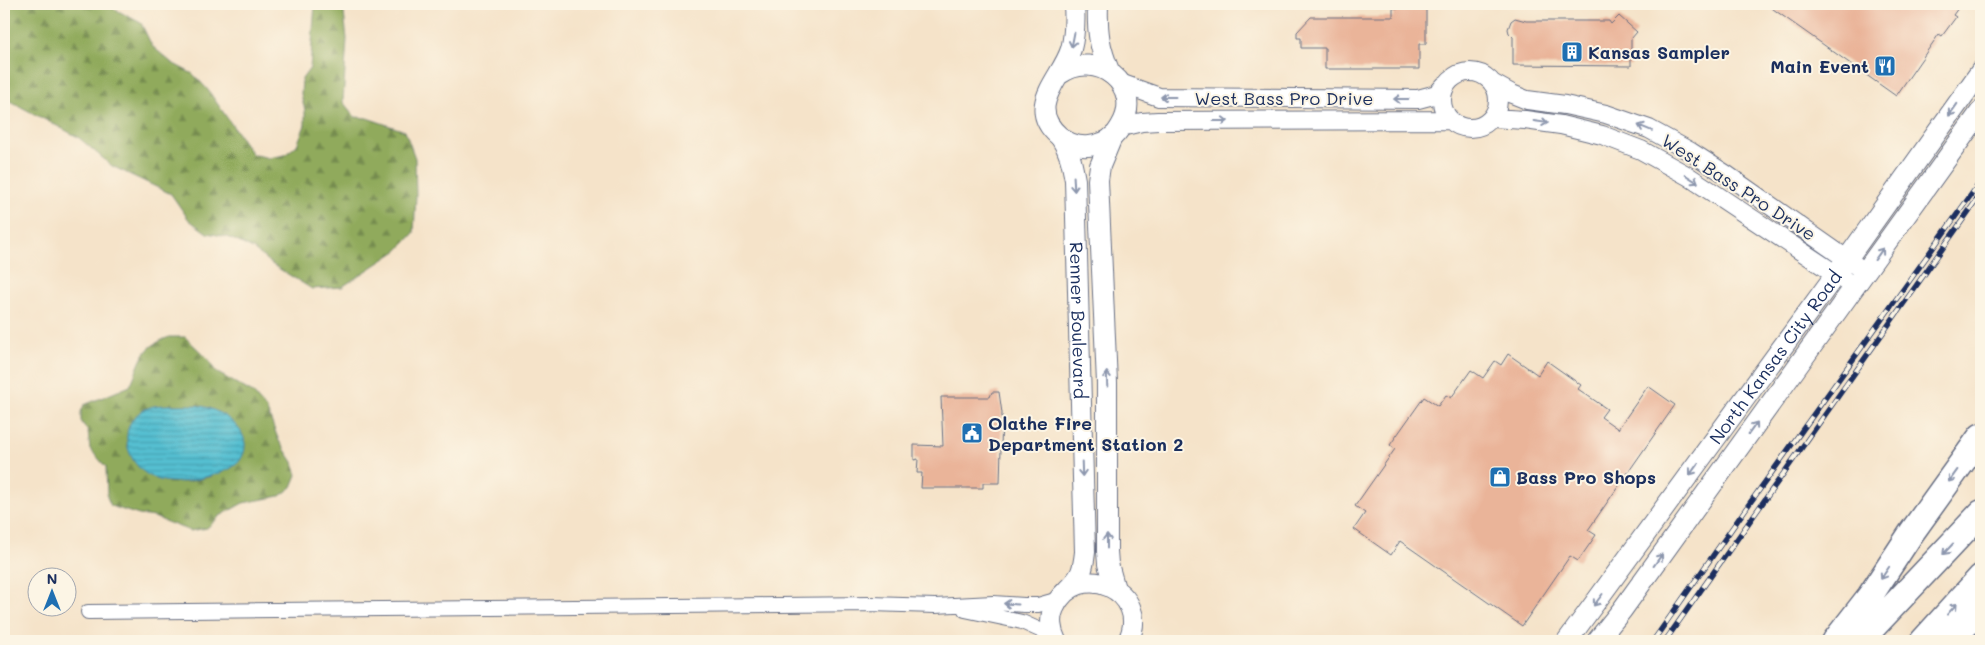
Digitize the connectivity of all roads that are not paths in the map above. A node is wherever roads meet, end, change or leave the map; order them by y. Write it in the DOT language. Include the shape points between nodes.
graph roads {
  1 [pos="1074,4"];
  2 [pos="1098,4"];
  3 [pos="1981,71"];
  4 [pos="1060,74"];
  5 [pos="1115,78"];
  6 [pos="1492,82"];
  7 [pos="1445,85"];
  8 [pos="1981,111"];
  9 [pos="1492,118"];
  10 [pos="1449,120"];
  11 [pos="1116,132"];
  12 [pos="1061,138"];
  13 [pos="1842,267"];
  14 [pos="1860,280"];
  15 [pos="1981,436"];
  16 [pos="1981,514"];
  17 [pos="1981,577"];
  18 [pos="1115,589"];
  19 [pos="1063,595"];
  20 [pos="935,606"];
  21 [pos="1981,609"];
  22 [pos="88,612"];
  23 [pos="1054,639"];
  24 [pos="1128,641"];
  25 [pos="1567,641"];
  26 [pos="1597,641"];
  27 [pos="1835,641"];
  28 [pos="1860,641"];
  29 [pos="1923,641"];
  30 [pos="1950,641"];
  1 -- 4 [label="main road, one-way" via="1074,34"];
  2 -- 5 [label="main road" via="1100,46"];
  3 -- 13 [label="main road, North Kansas City Road, one-way"];
  4 -- 5 [label="main road" via="1072,67 1085,65 1098,66"];
  4 -- 12 [label="main road" via="1047,92 1045,106 1051,127"];
  7 -- 5 [label="street, West Bass Pro Drive, one-way" via="1437,94 1427,97 1388,99 1159,97"];
  5 -- 11 [label="main road" via="1125,94 1127,105 1125,117"];
  6 -- 7 [label="street" via="1477,73 1468,72 1459,73"];
  6 -- 9 [label="street" via="1498,100"];
  13 -- 6 [label="street, West Bass Pro Drive, one-way" via="1727,174 1649,129 1606,114 1527,100"];
  7 -- 10 [label="street" via="1441,103"];
  14 -- 8 [label="main road, North Kansas City Road, one-way"];
  9 -- 10 [label="street" via="1475,128 1454,125"];
  9 -- 13 [label="street, West Bass Pro Drive, one-way" via="1561,125 1602,135 1642,150"];
  11 -- 10 [label="street, West Bass Pro Drive, one-way" via="1142,122 1158,121"];
  11 -- 12 [label="main road" via="1100,144 1087,146"];
  18 -- 11 [label="main road, Renner Boulevard, one-way" via="1108,564 1107,383 1098,180 1100,166"];
  12 -- 19 [label="main road, Renner Boulevard, one-way" via="1068,148 1075,180 1085,552 1079,579"];
  13 -- 14 [label="street, West Bass Pro Drive"];
  13 -- 25 [label="main road, North Kansas City Road, one-way"];
  26 -- 14 [label="main road, North Kansas City Road, one-way"];
  15 -- 27 [label="highway, one-way"];
  16 -- 28 [label="highway, one-way"];
  29 -- 17 [label="highway, one-way"];
  18 -- 19 [label="main road" via="1091,582 1078,584"];
  18 -- 24 [label="main road" via="1131,611 1133,623"];
  19 -- 20 [label="street, one-way" via="1038,605"];
  19 -- 23 [label="main road, Renner Boulevard" via="1053,611"];
  20 -- 22 [label="street" via="852,604"];
  20 -- 23 [label="street" via="1022,622"];
  21 -- 30 [label="highway"];
}
